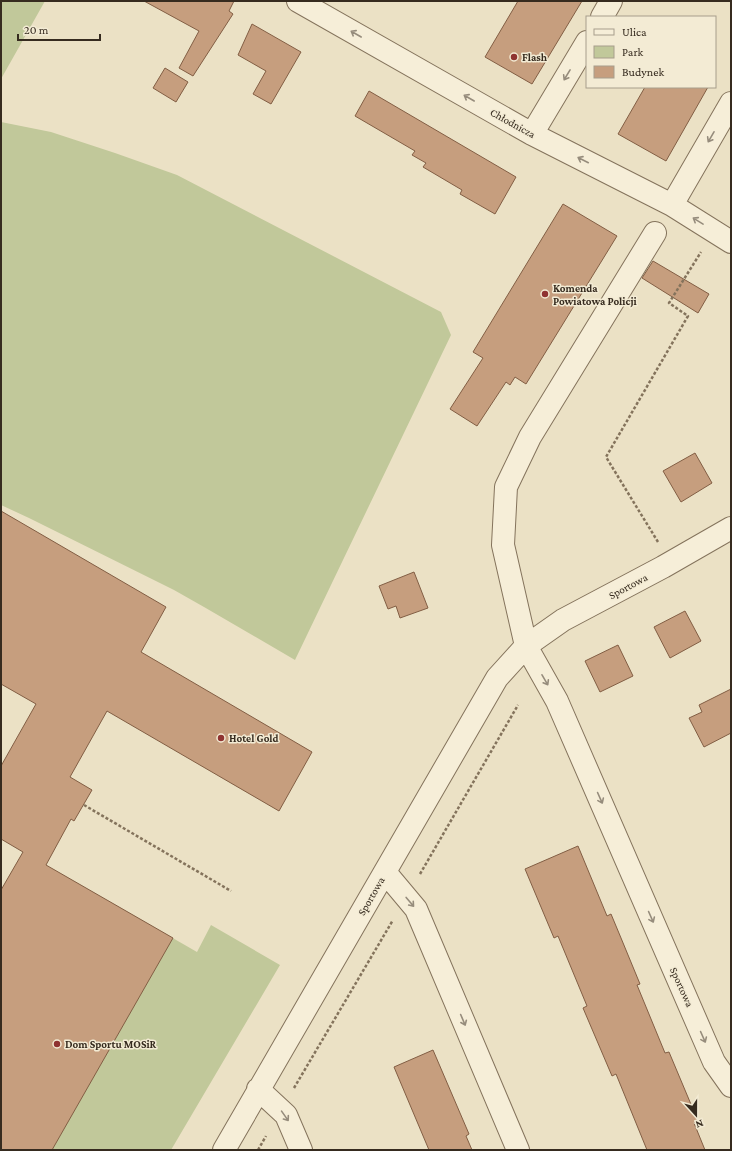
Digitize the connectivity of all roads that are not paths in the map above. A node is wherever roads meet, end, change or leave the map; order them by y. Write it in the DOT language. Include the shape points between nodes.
graph roads {
  1 [pos="298,1"];
  2 [pos="611,1"];
  3 [pos="603,16"];
  4 [pos="586,44"];
  5 [pos="731,103"];
  6 [pos="532,134"];
  7 [pos="672,205"];
  8 [pos="655,232"];
  9 [pos="722,237"];
  10 [pos="731,528"];
  11 [pos="526,646"];
  12 [pos="384,872"];
  13 [pos="731,1086"];
  14 [pos="258,1089"];
  15 [pos="224,1150"];
  16 [pos="301,1150"];
  17 [pos="518,1150"];
  6 -- 1 [label="street, Chłodnicza, one-way"];
  2 -- 3 [label="street"];
  4 -- 6 [label="street, one-way"];
  5 -- 7 [label="street, one-way"];
  7 -- 6 [label="street, Chłodnicza, one-way"];
  9 -- 7 [label="street, Chłodnicza, one-way"];
  8 -- 11 [label="street, Sportowa" via="536,428 506,487 503,545"];
  10 -- 11 [label="street, Sportowa" via="563,620"];
  11 -- 12 [label="street, Sportowa" via="498,678"];
  11 -- 13 [label="street, Sportowa, one-way" via="557,701 714,1062"];
  12 -- 14 [label="street, Sportowa"];
  12 -- 17 [label="street, one-way" via="416,909"];
  14 -- 15 [label="street, Sportowa"];
  14 -- 16 [label="street, one-way" via="286,1115"];
}
